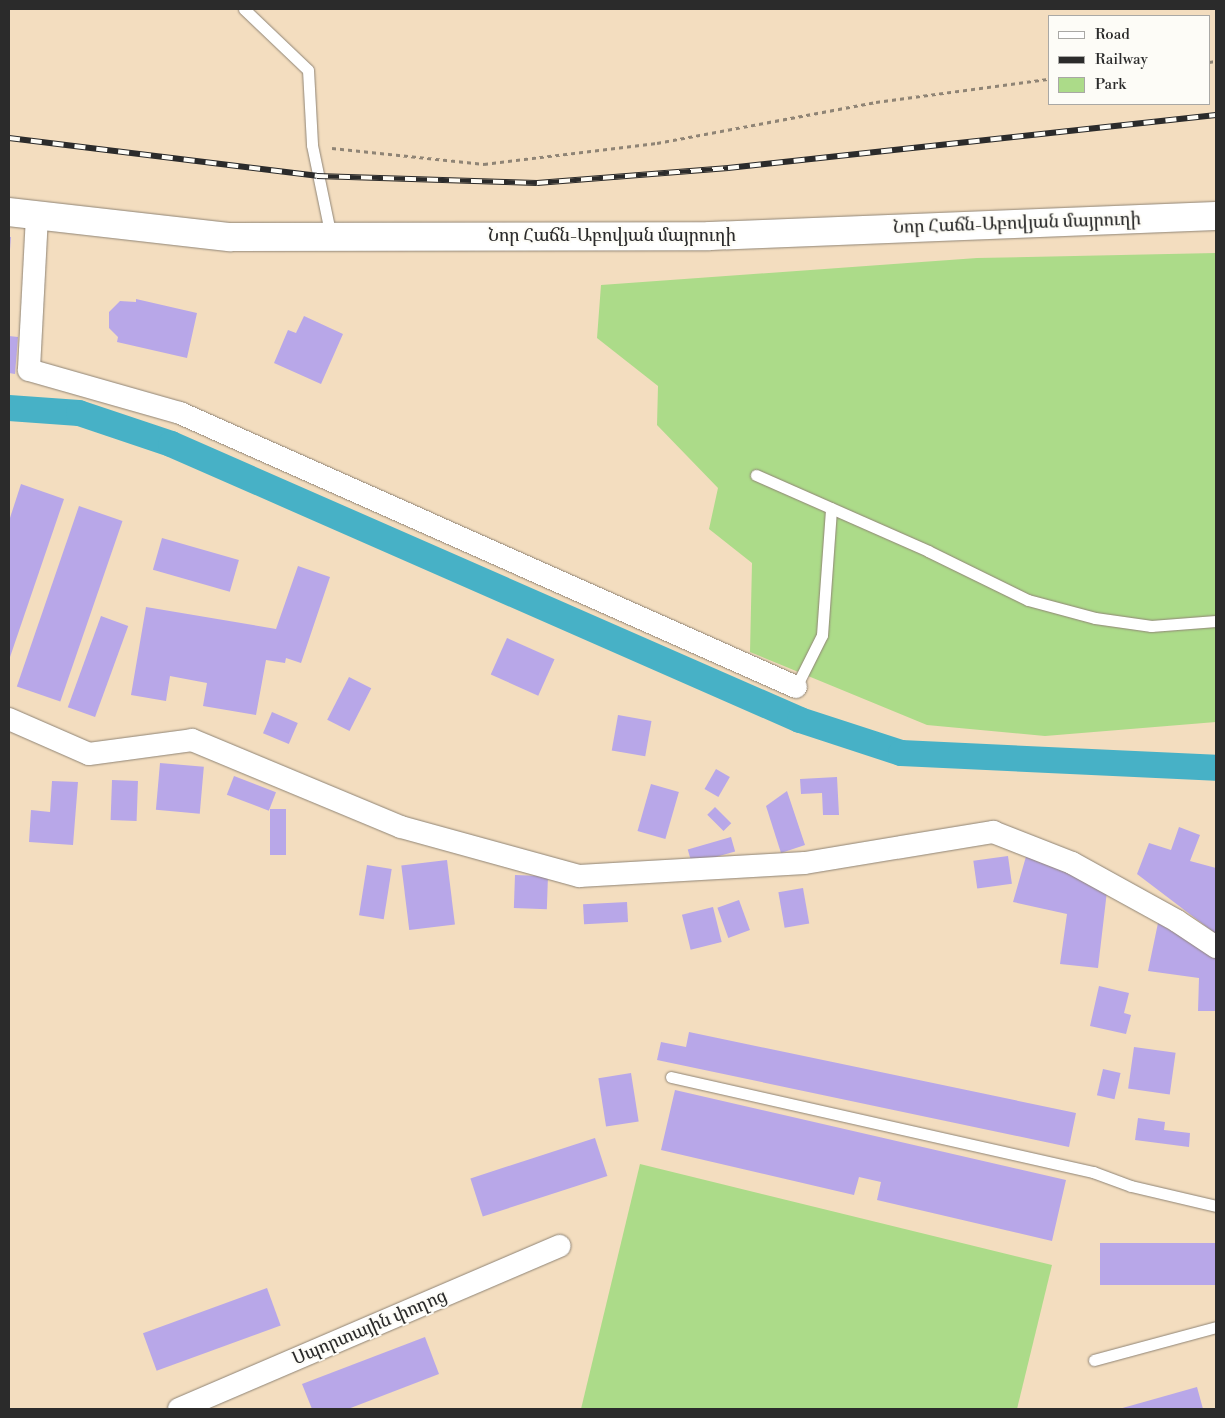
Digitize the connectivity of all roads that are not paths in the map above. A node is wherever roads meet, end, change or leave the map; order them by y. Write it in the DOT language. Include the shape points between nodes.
graph roads {
  1 [pos="244,9"];
  2 [pos="9,212"];
  3 [pos="37,216"];
  4 [pos="1216,216"];
  5 [pos="331,237"];
  6 [pos="756,475"];
  7 [pos="831,508"];
  8 [pos="1216,621"];
  9 [pos="796,687"];
  10 [pos="9,719"];
  11 [pos="1216,947"];
  12 [pos="671,1077"];
  13 [pos="1216,1206"];
  14 [pos="560,1246"];
  15 [pos="1216,1327"];
  16 [pos="1094,1360"];
  17 [pos="179,1409"];
  1 -- 5 [label="lane" via="308,70 312,146"];
  2 -- 3 [label="main road, Նոր Հաճն-Աբովյան մայրուղի"];
  3 -- 5 [label="main road, Նոր Հաճն-Աբովյան մայրուղի" via="230,237"];
  3 -- 9 [label="street" via="29,370 180,413"];
  4 -- 5 [label="main road, Նոր Հաճն-Աբովյան մայրուղի" via="710,236"];
  6 -- 7 [label="lane"];
  7 -- 8 [label="lane" via="1028,600 1095,618 1150,626"];
  7 -- 9 [label="lane" via="822,635"];
  10 -- 11 [label="street" via="89,754 192,740 401,827 579,876 805,864 993,832 1072,863"];
  12 -- 13 [label="lane" via="1093,1172 1131,1186"];
  14 -- 17 [label="street, Սպորտային փողոց"];
  15 -- 16 [label="lane"];
}
